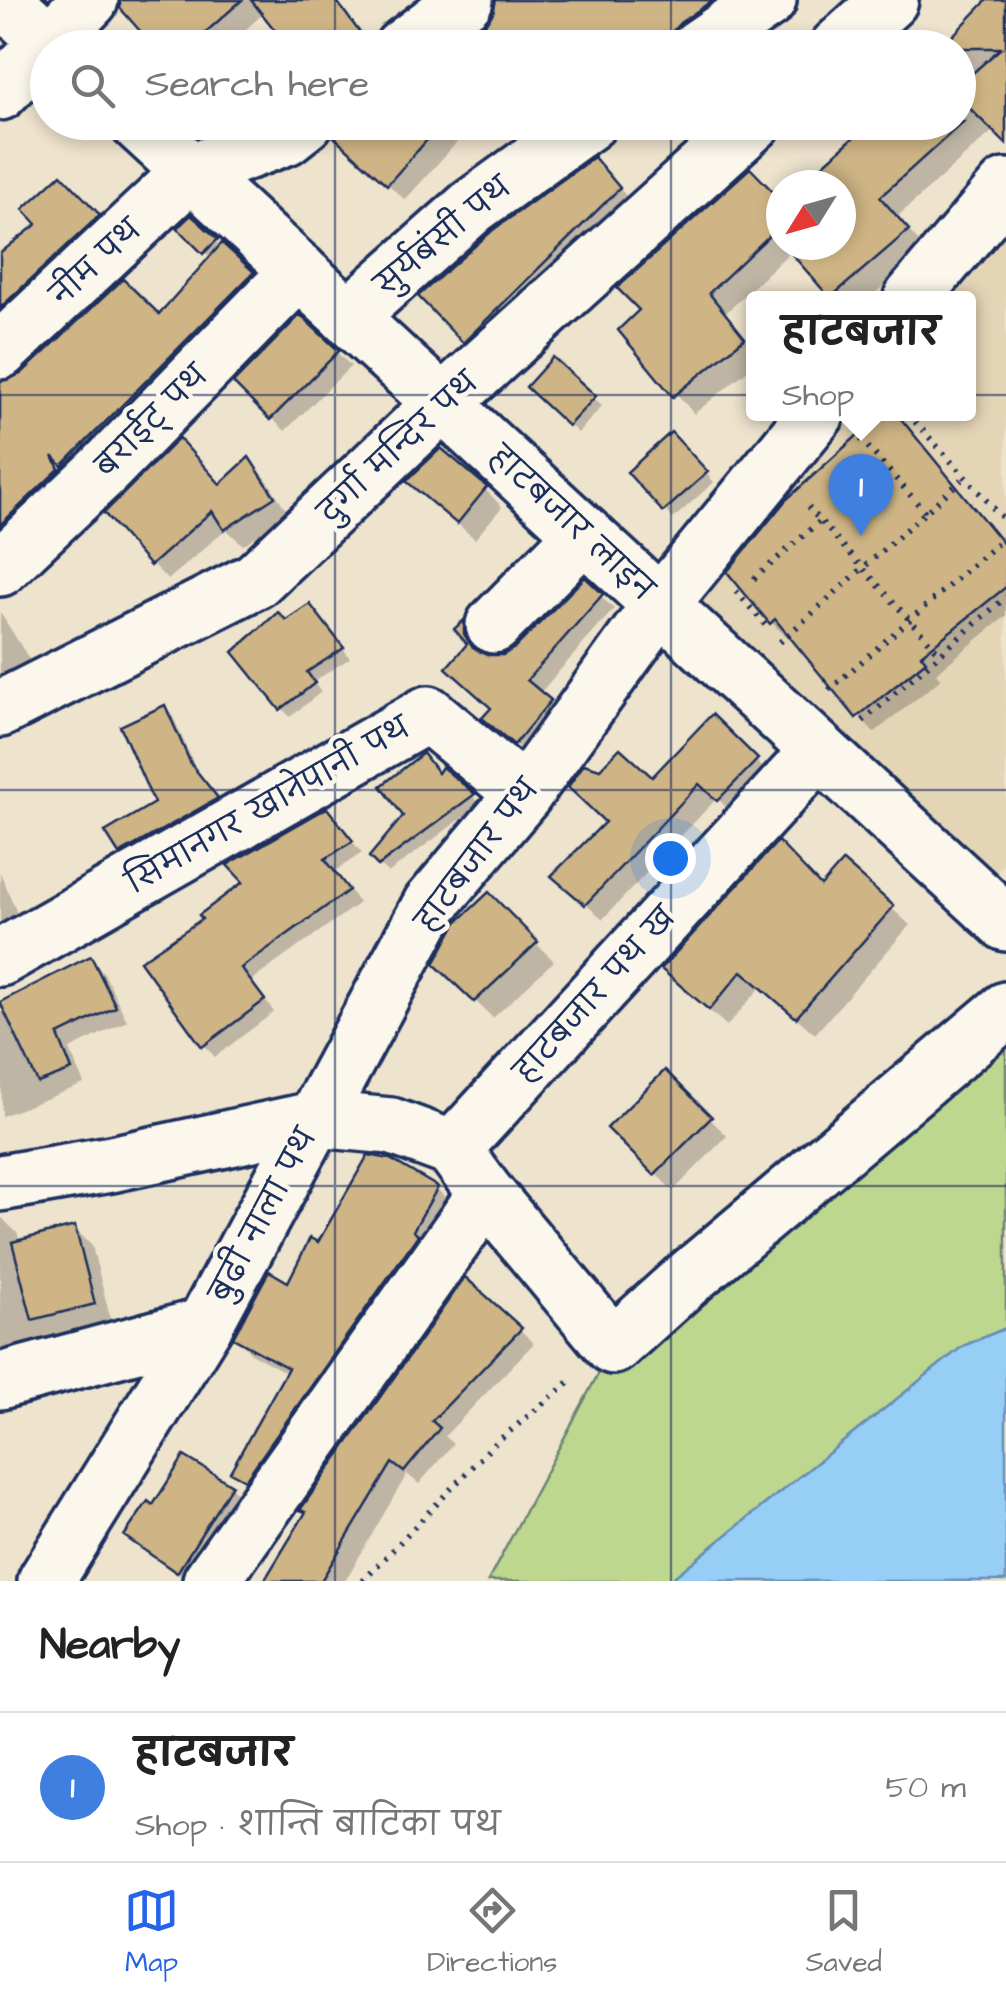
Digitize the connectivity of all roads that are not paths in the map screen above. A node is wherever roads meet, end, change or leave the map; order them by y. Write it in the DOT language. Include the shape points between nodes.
graph roads {
  1 [pos="4,0"];
  2 [pos="90,0"];
  3 [pos="465,0"];
  4 [pos="768,0"];
  5 [pos="37,30"];
  6 [pos="64,30"];
  7 [pos="426,30"];
  8 [pos="724,30"];
  9 [pos="30,64"];
  10 [pos="0,92"];
  11 [pos="156,140"];
  12 [pos="278,140"];
  13 [pos="564,140"];
  14 [pos="734,140"];
  15 [pos="191,172"];
  16 [pos="1006,186"];
  17 [pos="300,271"];
  18 [pos="918,291"];
  19 [pos="348,317"];
  20 [pos="0,350"];
  21 [pos="442,404"];
  22 [pos="830,421"];
  23 [pos="584,534"];
  24 [pos="0,568"];
  25 [pos="660,605"];
  26 [pos="494,626"];
  27 [pos="0,708"];
  28 [pos="820,735"];
  29 [pos="524,794"];
  30 [pos="1006,923"];
  31 [pos="0,958"];
  32 [pos="1006,1010"];
  33 [pos="316,1119"];
  34 [pos="453,1149"];
  35 [pos="0,1183"];
  36 [pos="486,1194"];
  37 [pos="204,1326"];
  38 [pos="0,1381"];
  39 [pos="46,1581"];
  40 [pos="211,1581"];
  1 -- 5 [label="street"];
  2 -- 6 [label="street"];
  3 -- 7 [label="street"];
  4 -- 8 [label="street"];
  9 -- 10 [label="street"];
  11 -- 15 [label="street, हाटबजार लाइन"];
  12 -- 15 [label="street"];
  13 -- 19 [label="street, सुर्यबंसी पथ" via="472,206"];
  14 -- 21 [label="street, दुर्गा मन्दिर पथ"];
  15 -- 17 [label="street, हाटबजार लाइन"];
  15 -- 20 [label="street, नीम पथ"];
  16 -- 18 [label="street"];
  17 -- 19 [label="street, हाटबजार लाइन"];
  17 -- 24 [label="street, बराईट् पथ"];
  19 -- 21 [label="street, हाटबजार लाइन"];
  21 -- 23 [label="street, हाटबजार लाइन"];
  21 -- 27 [label="street, दुर्गा मन्दिर पथ" via="256,580"];
  22 -- 25 [label="street, हाटबजार पथ" via="771,468"];
  23 -- 25 [label="street, हाटबजार लाइन"];
  23 -- 26 [label="street"];
  25 -- 28 [label="street, हाटबजार लाइन" via="739,677"];
  25 -- 29 [label="street, हाटबजार पथ"];
  28 -- 30 [label="street, हाटबजार लाइन"];
  28 -- 34 [label="street, हाटबजार पथ ख"];
  29 -- 31 [label="street, सिमानगर खानेपानी पथ" via="428,714"];
  29 -- 33 [label="street, हाटबजार पथ" via="431,904"];
  32 -- 36 [label="street" via="613,1346"];
  33 -- 34 [label="street" via="390,1126"];
  33 -- 35 [label="street, बुढी नाला पथ"];
  33 -- 37 [label="street, बुढी नाला पथ"];
  34 -- 36 [label="street"];
  36 -- 40 [label="street"];
  37 -- 38 [label="street"];
  37 -- 39 [label="street, बुढी नाला पथ"];
}
